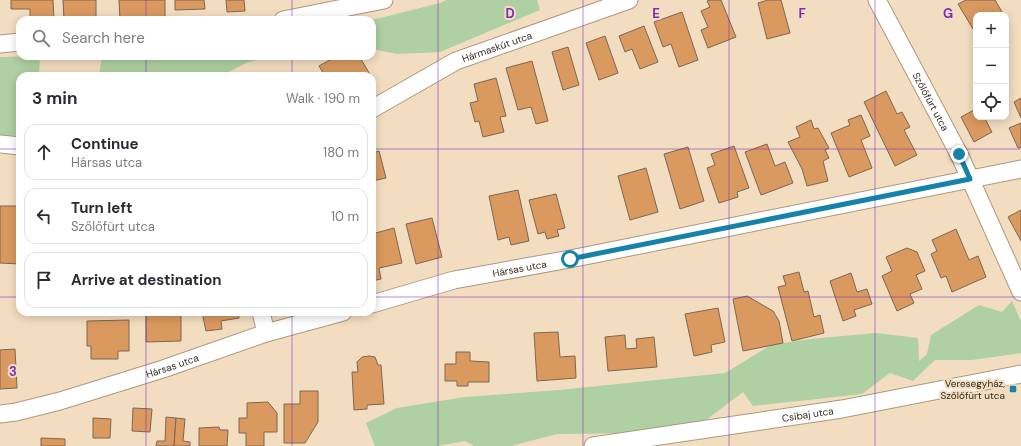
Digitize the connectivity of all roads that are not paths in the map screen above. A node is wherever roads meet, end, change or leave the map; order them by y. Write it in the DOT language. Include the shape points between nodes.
graph roads {
  1 [pos="384,0"];
  2 [pos="629,0"];
  3 [pos="878,0"];
  4 [pos="303,16"];
  5 [pos="16,42"];
  6 [pos="0,44"];
  7 [pos="376,106"];
  8 [pos="0,144"];
  9 [pos="16,146"];
  10 [pos="1021,169"];
  11 [pos="970,179"];
  12 [pos="1021,292"];
  13 [pos="376,303"];
  14 [pos="262,316"];
  15 [pos="328,316"];
  16 [pos="266,333"];
  17 [pos="1021,374"];
  18 [pos="0,414"];
  19 [pos="593,446"];
  1 -- 4 [label="street"];
  2 -- 7 [label="street, Hármaskút utca" via="456,61"];
  3 -- 11 [label="street, Szőlőfürt utca"];
  5 -- 6 [label="street"];
  8 -- 9 [label="street"];
  10 -- 11 [label="street, Hársas utca"];
  11 -- 12 [label="street, Szőlőfürt utca"];
  11 -- 13 [label="street, Hársas utca" via="454,280"];
  14 -- 16 [label="street"];
  15 -- 16 [label="street, Hársas utca"];
  16 -- 18 [label="street, Hársas utca" via="60,401"];
  17 -- 19 [label="street, Csibaj utca" via="842,409"];
}
